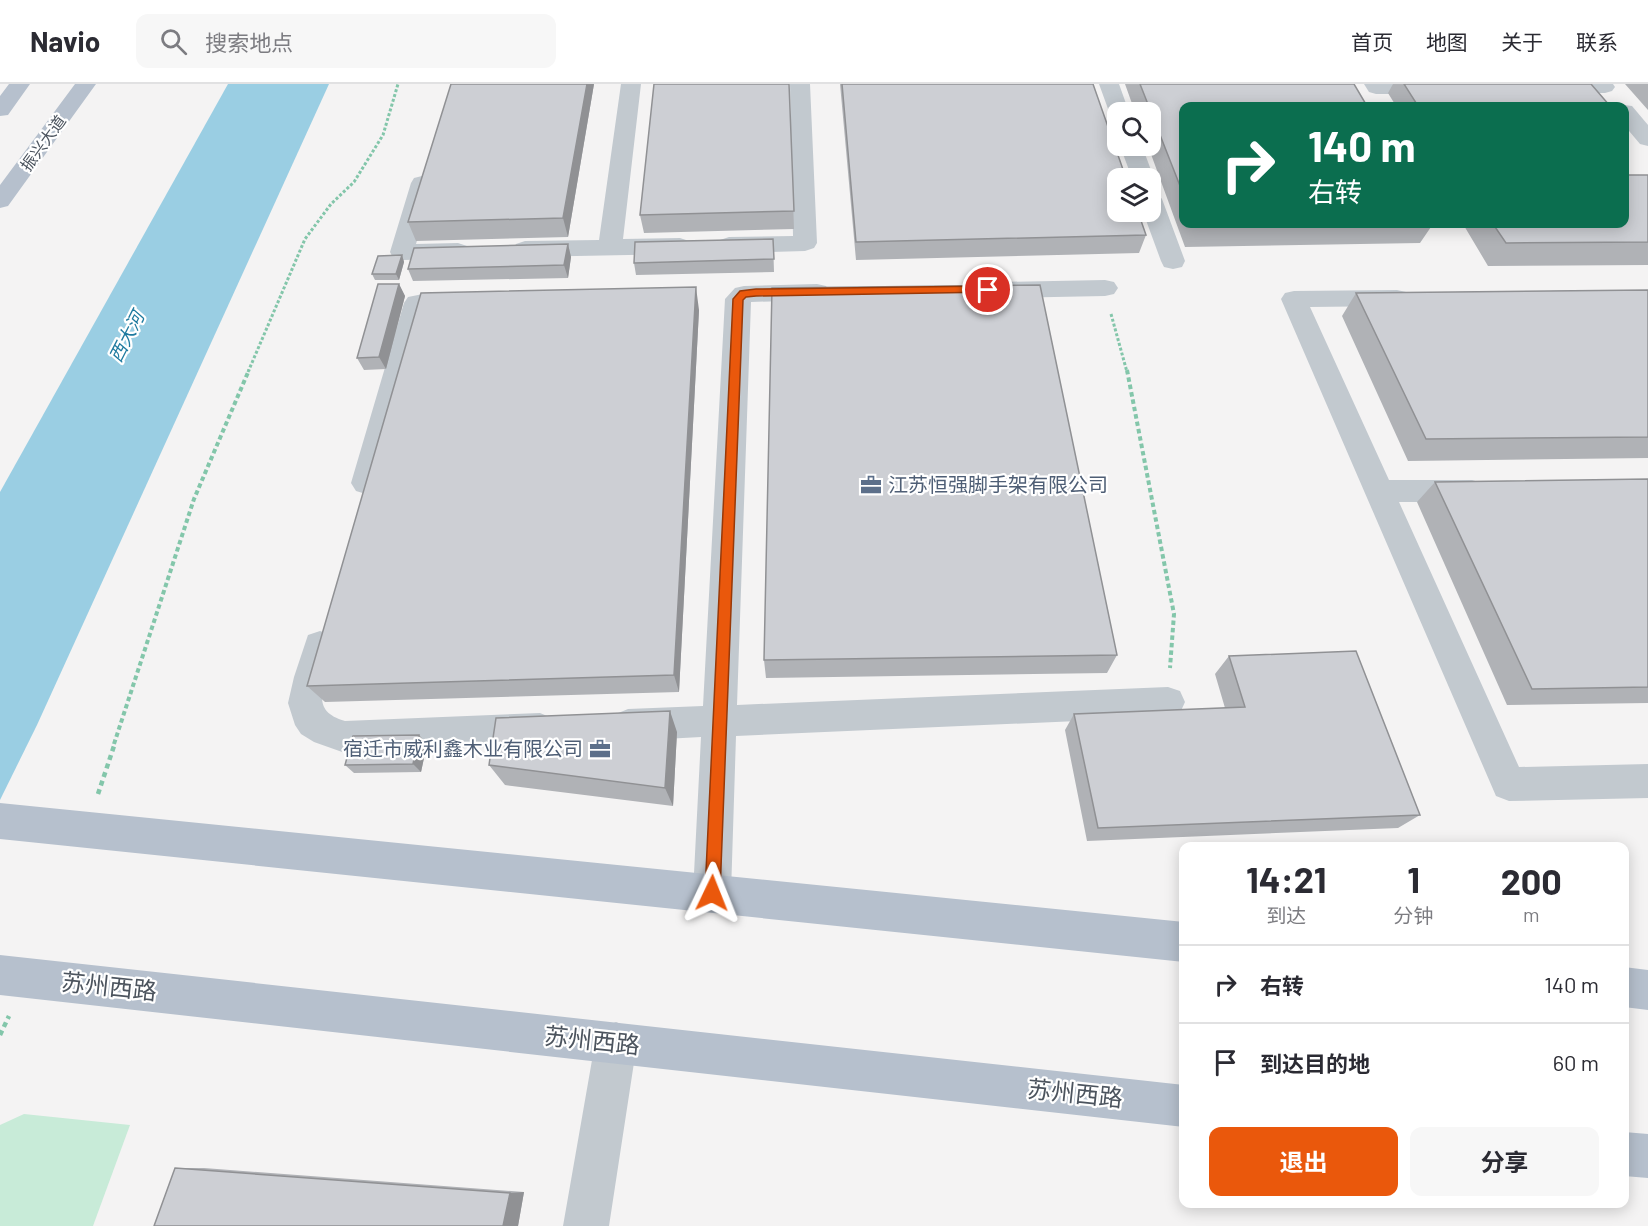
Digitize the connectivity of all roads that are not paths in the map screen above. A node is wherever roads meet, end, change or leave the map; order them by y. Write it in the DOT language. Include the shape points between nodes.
graph roads {
  1 [pos="20,84"];
  2 [pos="86,84"];
  3 [pos="632,84"];
  4 [pos="800,84"];
  5 [pos="1108,84"];
  6 [pos="1374,84"];
  7 [pos="1603,85"];
  8 [pos="1525,87"];
  9 [pos="1456,88"];
  10 [pos="1115,102"];
  11 [pos="1618,102"];
  12 [pos="0,110"];
  13 [pos="1629,117"];
  14 [pos="1648,139"];
  15 [pos="429,162"];
  16 [pos="0,201"];
  17 [pos="1159,222"];
  18 [pos="610,248"];
  19 [pos="1173,261"];
  20 [pos="1105,288"];
  21 [pos="965,290"];
  22 [pos="849,292"];
  23 [pos="1424,298"];
  24 [pos="429,301"];
  25 [pos="1496,491"];
  26 [pos="1379,492"];
  27 [pos="358,510"];
  28 [pos="329,614"];
  29 [pos="1168,702"];
  30 [pos="719,721"];
  31 [pos="602,726"];
  32 [pos="567,728"];
  33 [pos="1648,781"];
  34 [pos="0,821"];
  35 [pos="712,893"];
  36 [pos="1179,941"];
  37 [pos="0,975"];
  38 [pos="1629,988"];
  39 [pos="1648,990"];
  40 [pos="616,1043"];
  41 [pos="1179,1105"];
  42 [pos="1629,1154"];
  43 [pos="1648,1156"];
  44 [pos="586,1226"];
  1 -- 12 [label="main road"];
  2 -- 16 [label="main road, 振兴大道"];
  3 -- 18 [label="lane"];
  4 -- 18 [label="lane" via="805,243"];
  5 -- 10 [label="lane"];
  6 -- 9 [label="lane" via="1376,88"];
  7 -- 8 [label="lane"];
  7 -- 11 [label="lane"];
  13 -- 14 [label="lane"];
  15 -- 18 [label="lane" via="402,252"];
  17 -- 19 [label="lane"];
  20 -- 21 [label="lane"];
  22 -- 30 [label="lane" via="756,293 738,299"];
  23 -- 26 [label="lane" via="1294,299"];
  24 -- 27 [label="lane" via="417,303"];
  25 -- 26 [label="lane"];
  26 -- 33 [label="lane" via="1509,784"];
  28 -- 32 [label="lane" via="303,705 308,718 324,733 345,737"];
  29 -- 30 [label="lane"];
  30 -- 31 [label="lane"];
  30 -- 35 [label="lane"];
  34 -- 35 [label="main road"];
  35 -- 36 [label="main road"];
  37 -- 40 [label="main road, 苏州西路"];
  38 -- 39 [label="main road"];
  40 -- 41 [label="main road, 苏州西路"];
  40 -- 44 [label="lane"];
  42 -- 43 [label="main road"];
}
